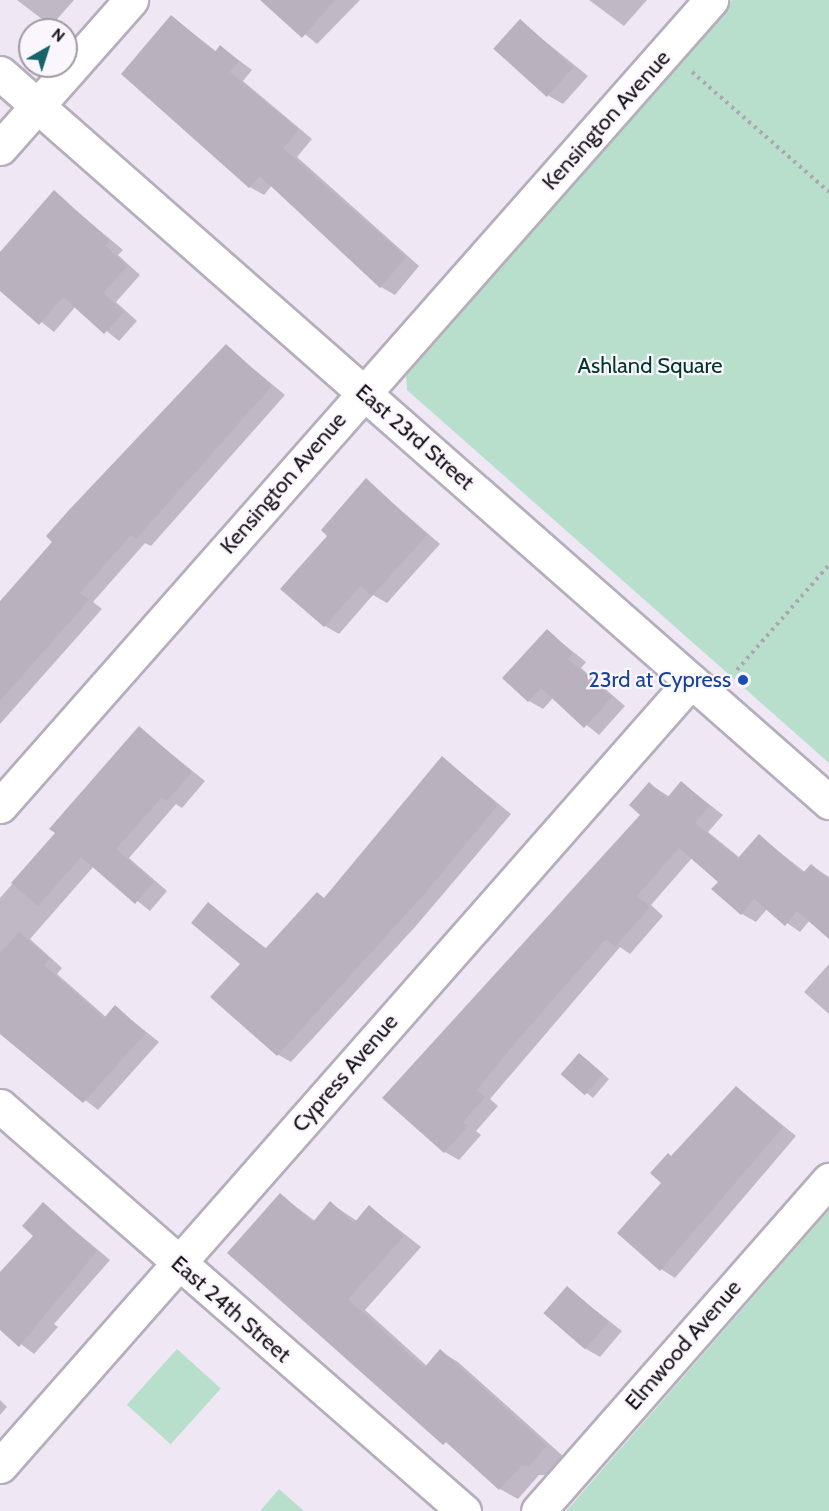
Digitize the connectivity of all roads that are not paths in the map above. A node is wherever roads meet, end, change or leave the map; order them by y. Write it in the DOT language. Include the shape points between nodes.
graph roads {
  1 [pos="131,0"];
  2 [pos="711,0"];
  3 [pos="0,73"];
  4 [pos="38,106"];
  5 [pos="0,148"];
  6 [pos="363,391"];
  7 [pos="691,681"];
  8 [pos="829,802"];
  9 [pos="0,806"];
  10 [pos="0,1106"];
  11 [pos="829,1180"];
  12 [pos="178,1263"];
  13 [pos="0,1466"];
  14 [pos="464,1511"];
  15 [pos="538,1511"];
  1 -- 4 [label="street"];
  2 -- 6 [label="street, Kensington Avenue"];
  3 -- 4 [label="street, East 23rd Street"];
  4 -- 5 [label="street"];
  4 -- 6 [label="street, East 23rd Street"];
  6 -- 7 [label="street, East 23rd Street"];
  6 -- 9 [label="street, Kensington Avenue"];
  7 -- 8 [label="street, East 23rd Street"];
  7 -- 12 [label="street, Cypress Avenue"];
  10 -- 12 [label="street, East 24th Street"];
  11 -- 15 [label="street, Elmwood Avenue"];
  12 -- 13 [label="street, Cypress Avenue"];
  12 -- 14 [label="street, East 24th Street"];
}
